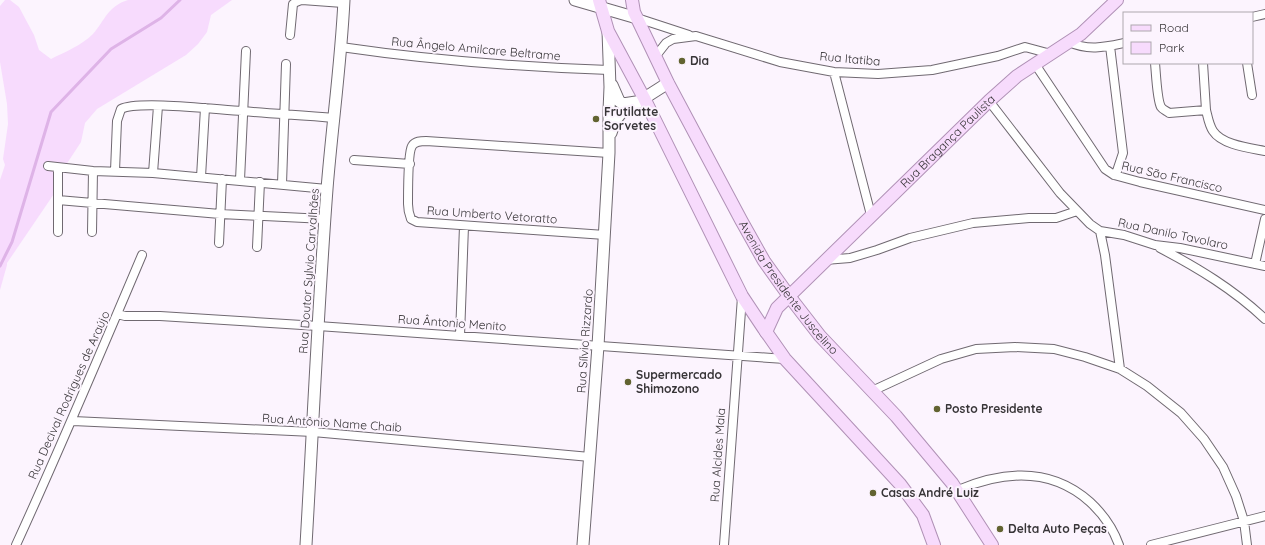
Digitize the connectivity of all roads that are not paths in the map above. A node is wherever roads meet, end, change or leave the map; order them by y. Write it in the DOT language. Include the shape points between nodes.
graph roads {
  1 [pos="301,0"];
  2 [pos="575,0"];
  3 [pos="632,0"];
  4 [pos="1117,0"];
  5 [pos="344,1"];
  6 [pos="600,4"];
  7 [pos="1265,14"];
  8 [pos="1253,17"];
  9 [pos="637,18"];
  10 [pos="608,31"];
  11 [pos="1080,34"];
  12 [pos="290,35"];
  13 [pos="696,36"];
  14 [pos="1069,42"];
  15 [pos="1123,43"];
  16 [pos="1110,46"];
  17 [pos="341,47"];
  18 [pos="1090,48"];
  19 [pos="246,51"];
  20 [pos="1051,54"];
  21 [pos="655,57"];
  22 [pos="286,64"];
  23 [pos="1035,64"];
  24 [pos="1155,64"];
  25 [pos="1203,64"];
  26 [pos="1247,64"];
  27 [pos="609,70"];
  28 [pos="834,72"];
  29 [pos="610,81"];
  30 [pos="668,83"];
  31 [pos="1252,95"];
  32 [pos="641,100"];
  33 [pos="989,101"];
  34 [pos="158,106"];
  35 [pos="205,108"];
  36 [pos="1206,110"];
  37 [pos="243,112"];
  38 [pos="284,114"];
  39 [pos="334,118"];
  40 [pos="609,139"];
  41 [pos="1265,151"];
  42 [pos="609,153"];
  43 [pos="354,160"];
  44 [pos="410,164"];
  45 [pos="48,166"];
  46 [pos="58,168"];
  47 [pos="93,171"];
  48 [pos="115,171"];
  49 [pos="153,173"];
  50 [pos="1114,175"];
  51 [pos="201,177"];
  52 [pos="222,179"];
  53 [pos="240,180"];
  54 [pos="260,182"];
  55 [pos="282,184"];
  56 [pos="327,189"];
  57 [pos="58,200"];
  58 [pos="93,203"];
  59 [pos="1265,210"];
  60 [pos="1077,211"];
  61 [pos="220,214"];
  62 [pos="871,215"];
  63 [pos="258,216"];
  64 [pos="325,219"];
  65 [pos="1265,219"];
  66 [pos="464,226"];
  67 [pos="1100,231"];
  68 [pos="58,232"];
  69 [pos="92,232"];
  70 [pos="605,235"];
  71 [pos="219,243"];
  72 [pos="1155,245"];
  73 [pos="257,248"];
  74 [pos="142,255"];
  75 [pos="825,260"];
  76 [pos="1255,264"];
  77 [pos="1265,266"];
  78 [pos="742,296"];
  79 [pos="789,296"];
  80 [pos="117,314"];
  81 [pos="1265,319"];
  82 [pos="318,326"];
  83 [pos="766,332"];
  84 [pos="460,336"];
  85 [pos="598,346"];
  86 [pos="738,355"];
  87 [pos="785,359"];
  88 [pos="1120,369"];
  89 [pos="872,391"];
  90 [pos="73,421"];
  91 [pos="312,432"];
  92 [pos="590,457"];
  93 [pos="958,490"];
  94 [pos="1265,516"];
  95 [pos="1244,521"];
  96 [pos="16,545"];
  97 [pos="306,545"];
  98 [pos="583,545"];
  99 [pos="724,545"];
  100 [pos="934,545"];
  101 [pos="992,545"];
  102 [pos="1118,545"];
  103 [pos="1151,545"];
  104 [pos="1247,545"];
  1 -- 5 [label="street"];
  1 -- 12 [label="street" via="293,4"];
  2 -- 6 [label="street"];
  3 -- 9 [label="main road, Avenida Presidente Juscelino"];
  4 -- 11 [label="main road, Rua Bragança Paulista"];
  5 -- 17 [label="street, Rua Doutor Sylvio Carvalhães"];
  6 -- 9 [label="street"];
  6 -- 10 [label="main road"];
  7 -- 8 [label="street"];
  9 -- 13 [label="street"];
  9 -- 21 [label="main road, Avenida Presidente Juscelino"];
  10 -- 27 [label="street, Rua Sílvio Rizzardo"];
  10 -- 32 [label="main road"];
  11 -- 14 [label="main road, Rua Bragança Paulista"];
  11 -- 18 [label="street"];
  13 -- 21 [label="street, Rua Itatiba" via="673,39 666,43"];
  13 -- 28 [label="street, Rua Itatiba" via="780,62"];
  14 -- 18 [label="street" via="1079,47"];
  14 -- 20 [label="main road, Rua Bragança Paulista"];
  15 -- 16 [label="street"];
  16 -- 18 [label="street"];
  16 -- 50 [label="street" via="1123,153"];
  17 -- 27 [label="street, Rua Ângelo Amilcare Beltrame" via="406,56"];
  17 -- 39 [label="street, Rua Doutor Sylvio Carvalhães"];
  19 -- 37 [label="street"];
  20 -- 23 [label="main road, Rua Bragança Paulista"];
  20 -- 28 [label="street, Rua Itatiba" via="1025,47 998,56 932,70 878,74"];
  21 -- 30 [label="main road, Avenida Presidente Juscelino"];
  22 -- 38 [label="street"];
  23 -- 33 [label="main road, Rua Bragança Paulista"];
  23 -- 50 [label="street, Rua São Francisco" via="1102,164"];
  24 -- 36 [label="street" via="1160,100 1164,110 1169,113"];
  25 -- 36 [label="street"];
  26 -- 31 [label="street"];
  27 -- 29 [label="street, Rua Sílvio Rizzardo"];
  28 -- 62 [label="street"];
  29 -- 32 [label="street" via="619,102 629,104"];
  29 -- 40 [label="street, Rua Sílvio Rizzardo"];
  30 -- 32 [label="street, Rua Sílvio Rizzardo"];
  30 -- 79 [label="main road, Avenida Presidente Juscelino" via="740,220 764,261"];
  32 -- 40 [label="street, Rua Sílvio Rizzardo" via="621,113"];
  32 -- 78 [label="main road"];
  33 -- 60 [label="street" via="1060,193"];
  33 -- 62 [label="main road, Rua Bragança Paulista"];
  34 -- 35 [label="street"];
  34 -- 48 [label="street" via="134,105 121,109 117,121"];
  34 -- 49 [label="street"];
  35 -- 37 [label="street"];
  35 -- 51 [label="street"];
  36 -- 41 [label="street" via="1209,124 1220,138"];
  37 -- 38 [label="street"];
  37 -- 53 [label="street"];
  38 -- 39 [label="street"];
  38 -- 55 [label="street"];
  39 -- 56 [label="street, Rua Doutor Sylvio Carvalhães"];
  40 -- 42 [label="street, Rua Sílvio Rizzardo"];
  42 -- 44 [label="street, Rua Umberto Vetoratto" via="426,141 413,144"];
  42 -- 70 [label="street, Rua Sílvio Rizzardo"];
  43 -- 44 [label="street"];
  44 -- 66 [label="street, Rua Umberto Vetoratto" via="408,205 411,220"];
  45 -- 46 [label="street"];
  46 -- 47 [label="street"];
  46 -- 57 [label="street"];
  47 -- 48 [label="street"];
  47 -- 58 [label="street"];
  48 -- 49 [label="street"];
  49 -- 51 [label="street"];
  50 -- 59 [label="street, Rua São Francisco"];
  51 -- 52 [label="street"];
  52 -- 53 [label="street"];
  52 -- 61 [label="street"];
  53 -- 54 [label="street"];
  54 -- 55 [label="street"];
  54 -- 63 [label="street"];
  55 -- 56 [label="street"];
  56 -- 64 [label="street, Rua Doutor Sylvio Carvalhães"];
  57 -- 58 [label="street"];
  57 -- 68 [label="street"];
  58 -- 61 [label="street"];
  58 -- 69 [label="street"];
  60 -- 67 [label="street"];
  60 -- 75 [label="street" via="1056,218 973,223 910,238 850,258"];
  61 -- 63 [label="street"];
  61 -- 71 [label="street"];
  62 -- 75 [label="main road, Rua Bragança Paulista"];
  63 -- 64 [label="street"];
  63 -- 73 [label="street"];
  64 -- 82 [label="street, Rua Doutor Sylvio Carvalhães"];
  65 -- 76 [label="street"];
  66 -- 70 [label="street, Rua Umberto Vetoratto"];
  66 -- 84 [label="street"];
  67 -- 72 [label="street, Rua Danilo Tavolaro" via="1124,235"];
  67 -- 88 [label="street"];
  70 -- 85 [label="street, Rua Sílvio Rizzardo"];
  72 -- 76 [label="street, Rua Danilo Tavolaro"];
  72 -- 81 [label="street" via="1226,286"];
  74 -- 80 [label="street, Rua Decival Rodrigues de Araújo"];
  75 -- 79 [label="main road, Rua Bragança Paulista"];
  76 -- 77 [label="street, Rua Danilo Tavolaro"];
  78 -- 83 [label="main road"];
  78 -- 86 [label="street, Rua Alcides Maia"];
  79 -- 83 [label="main road, Rua Bragança Paulista" via="777,308"];
  79 -- 89 [label="main road, Avenida Presidente Juscelino" via="820,336"];
  80 -- 82 [label="street, Rua Ântonio Menito"];
  80 -- 90 [label="street, Rua Decival Rodrigues de Araújo"];
  82 -- 84 [label="street, Rua Ântonio Menito"];
  82 -- 91 [label="street, Rua Doutor Sylvio Carvalhães"];
  83 -- 87 [label="main road"];
  84 -- 85 [label="street, Rua Ântonio Menito"];
  85 -- 86 [label="street, Rua Ântonio Menito"];
  85 -- 92 [label="street, Rua Sílvio Rizzardo"];
  86 -- 87 [label="street, Rua Ântonio Menito"];
  86 -- 99 [label="street, Rua Alcides Maia"];
  87 -- 100 [label="main road" via="900,484 923,515"];
  88 -- 89 [label="street" via="1054,349 976,349 941,359"];
  88 -- 95 [label="street" via="1176,409 1204,439 1223,467"];
  89 -- 93 [label="main road, Avenida Presidente Juscelino"];
  90 -- 91 [label="street, Rua Antônio Name Chaib"];
  90 -- 96 [label="street, Rua Decival Rodrigues de Araújo"];
  91 -- 92 [label="street, Rua Antônio Name Chaib"];
  91 -- 97 [label="street, Rua Doutor Sylvio Carvalhães"];
  92 -- 98 [label="street, Rua Sílvio Rizzardo"];
  93 -- 101 [label="main road, Avenida Presidente Juscelino"];
  93 -- 102 [label="street" via="974,483 1012,476 1041,477 1061,483 1081,494 1097,508 1115,532"];
  94 -- 95 [label="street"];
  95 -- 103 [label="street"];
  95 -- 104 [label="street"];
}
